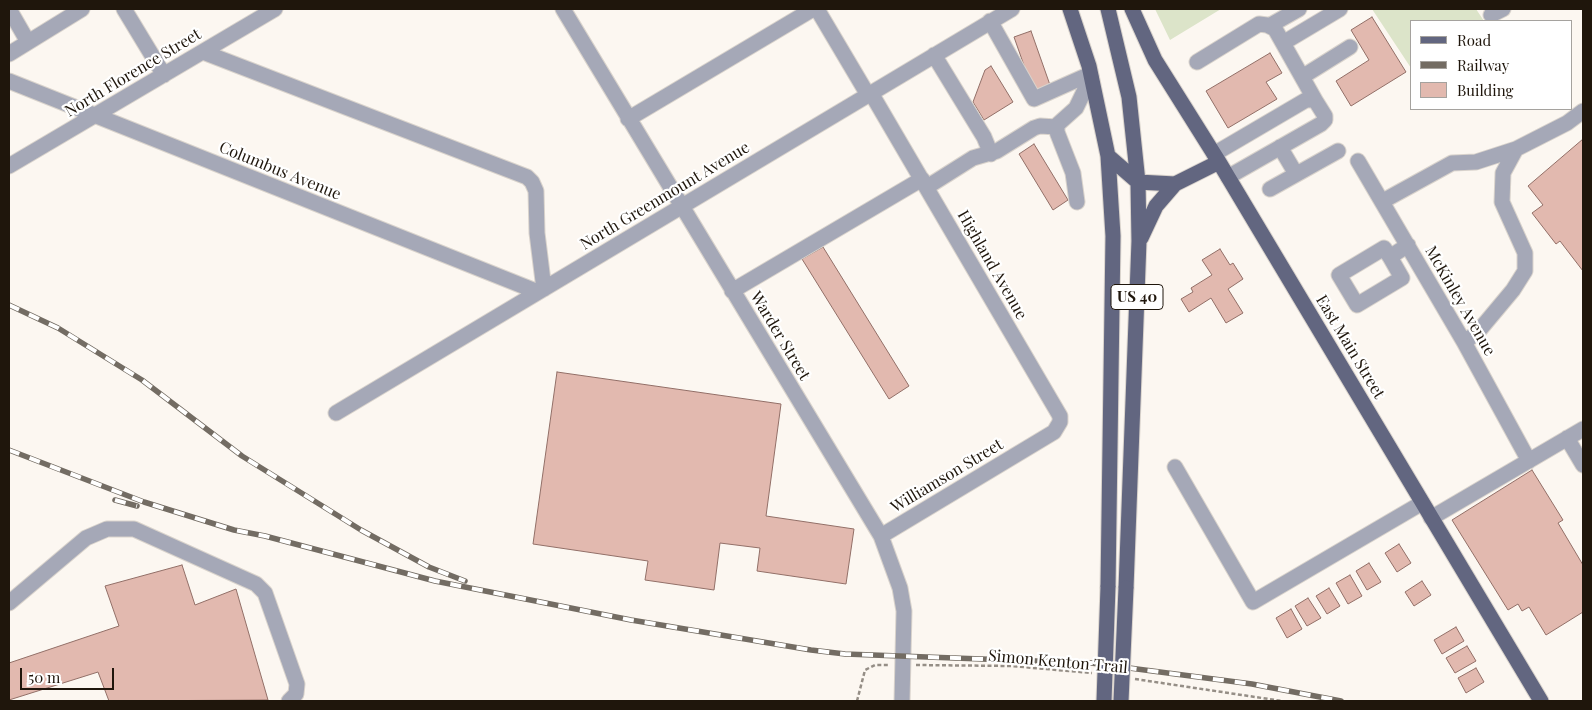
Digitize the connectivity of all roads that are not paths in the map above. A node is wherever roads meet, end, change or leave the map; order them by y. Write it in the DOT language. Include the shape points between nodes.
graph roads {
  1 [pos="9,9"];
  2 [pos="82,9"];
  3 [pos="124,9"];
  4 [pos="275,9"];
  5 [pos="563,9"];
  6 [pos="813,9"];
  7 [pos="817,9"];
  8 [pos="1012,9"];
  9 [pos="1070,9"];
  10 [pos="1108,9"];
  11 [pos="1132,9"];
  12 [pos="1299,9"];
  13 [pos="1340,9"];
  14 [pos="990,20"];
  15 [pos="1269,26"];
  16 [pos="28,42"];
  17 [pos="1283,43"];
  18 [pos="1350,46"];
  19 [pos="203,52"];
  20 [pos="9,54"];
  21 [pos="934,55"];
  22 [pos="1197,62"];
  23 [pos="164,75"];
  24 [pos="1091,75"];
  25 [pos="1302,77"];
  26 [pos="9,81"];
  27 [pos="870,94"];
  28 [pos="1315,100"];
  29 [pos="1583,111"];
  30 [pos="94,116"];
  31 [pos="628,119"];
  32 [pos="1057,126"];
  33 [pos="1280,148"];
  34 [pos="1516,149"];
  35 [pos="1338,151"];
  36 [pos="991,154"];
  37 [pos="1108,156"];
  38 [pos="1216,158"];
  39 [pos="1358,161"];
  40 [pos="9,166"];
  41 [pos="1296,174"];
  42 [pos="1228,177"];
  43 [pos="1138,182"];
  44 [pos="925,183"];
  45 [pos="1175,184"];
  46 [pos="1270,189"];
  47 [pos="1383,201"];
  48 [pos="1077,202"];
  49 [pos="681,207"];
  50 [pos="1139,241"];
  51 [pos="1408,245"];
  52 [pos="1390,257"];
  53 [pos="541,290"];
  54 [pos="732,291"];
  55 [pos="1464,342"];
  56 [pos="336,413"];
  57 [pos="1583,429"];
  58 [pos="1568,438"];
  59 [pos="1031,446"];
  60 [pos="1529,461"];
  61 [pos="1583,465"];
  62 [pos="1175,467"];
  63 [pos="1422,503"];
  64 [pos="1437,514"];
  65 [pos="881,536"];
  66 [pos="9,602"];
  67 [pos="288,701"];
  68 [pos="902,701"];
  69 [pos="1104,701"];
  70 [pos="1121,701"];
  71 [pos="1541,701"];
  1 -- 16 [label="street"];
  2 -- 16 [label="street"];
  3 -- 23 [label="street"];
  4 -- 19 [label="street, North Florence Street"];
  5 -- 31 [label="street, Warder Street"];
  6 -- 31 [label="street"];
  7 -- 27 [label="street, Highland Avenue"];
  8 -- 14 [label="street, North Greenmount Avenue"];
  9 -- 24 [label="main road, US 40"];
  10 -- 43 [label="main road, US 40" via="1129,97"];
  11 -- 38 [label="main road, East Main Street" via="1155,60"];
  12 -- 15 [label="street"];
  13 -- 17 [label="street"];
  14 -- 21 [label="street, North Greenmount Avenue"];
  14 -- 24 [label="street" via="1034,99"];
  15 -- 17 [label="street" via="1275,29"];
  15 -- 22 [label="street" via="1259,24"];
  16 -- 20 [label="street"];
  17 -- 25 [label="street"];
  18 -- 25 [label="street"];
  19 -- 23 [label="street, North Florence Street"];
  19 -- 53 [label="street" via="527,177 536,191"];
  21 -- 27 [label="street, North Greenmount Avenue"];
  21 -- 36 [label="street" via="984,136"];
  23 -- 30 [label="street, North Florence Street"];
  24 -- 32 [label="street" via="1076,108"];
  24 -- 37 [label="main road, US 40"];
  25 -- 28 [label="street"];
  26 -- 30 [label="street, Columbus Avenue"];
  27 -- 44 [label="street, Highland Avenue"];
  27 -- 49 [label="street, North Greenmount Avenue"];
  28 -- 33 [label="street" via="1325,120"];
  28 -- 38 [label="street" via="1306,100"];
  29 -- 34 [label="street" via="1567,124"];
  30 -- 40 [label="street, North Florence Street"];
  30 -- 53 [label="street, Columbus Avenue"];
  31 -- 49 [label="street, Warder Street"];
  32 -- 36 [label="street" via="1034,128"];
  32 -- 48 [label="street" via="1056,132 1073,173"];
  33 -- 41 [label="street"];
  33 -- 42 [label="street"];
  34 -- 47 [label="street" via="1476,162 1452,163"];
  34 -- 55 [label="street" via="1503,173 1502,202 1525,253 1525,271 1483,326"];
  35 -- 41 [label="street"];
  36 -- 44 [label="street" via="972,158"];
  37 -- 43 [label="main road"];
  37 -- 69 [label="main road, US 40, bridge" via="1114,236"];
  38 -- 42 [label="main road, East Main Street"];
  38 -- 45 [label="main road"];
  39 -- 47 [label="street, McKinley Avenue"];
  41 -- 46 [label="street"];
  42 -- 63 [label="main road, East Main Street"];
  43 -- 45 [label="main road"];
  43 -- 50 [label="main road, US 40"];
  44 -- 54 [label="street"];
  44 -- 59 [label="street, Highland Avenue" via="1060,416 1059,426 1054,432"];
  45 -- 50 [label="main road" via="1156,206"];
  47 -- 51 [label="street, McKinley Avenue"];
  49 -- 53 [label="street, North Greenmount Avenue"];
  49 -- 54 [label="street, Warder Street"];
  50 -- 70 [label="main road, US 40, bridge"];
  51 -- 52 [label="street"];
  51 -- 55 [label="street, McKinley Avenue"];
  53 -- 56 [label="street, North Greenmount Avenue"];
  54 -- 65 [label="street, Warder Street"];
  55 -- 60 [label="street, McKinley Avenue"];
  57 -- 58 [label="street"];
  58 -- 60 [label="street"];
  58 -- 61 [label="street"];
  59 -- 65 [label="street, Williamson Street"];
  60 -- 64 [label="street"];
  62 -- 63 [label="street" via="1253,602"];
  63 -- 64 [label="main road, East Main Street"];
  64 -- 71 [label="main road, East Main Street"];
  65 -- 68 [label="street, Warder Street" via="901,596 905,635"];
  66 -- 67 [label="street" via="86,538 107,529 134,528 256,584 265,593 297,684 296,694"];
}
